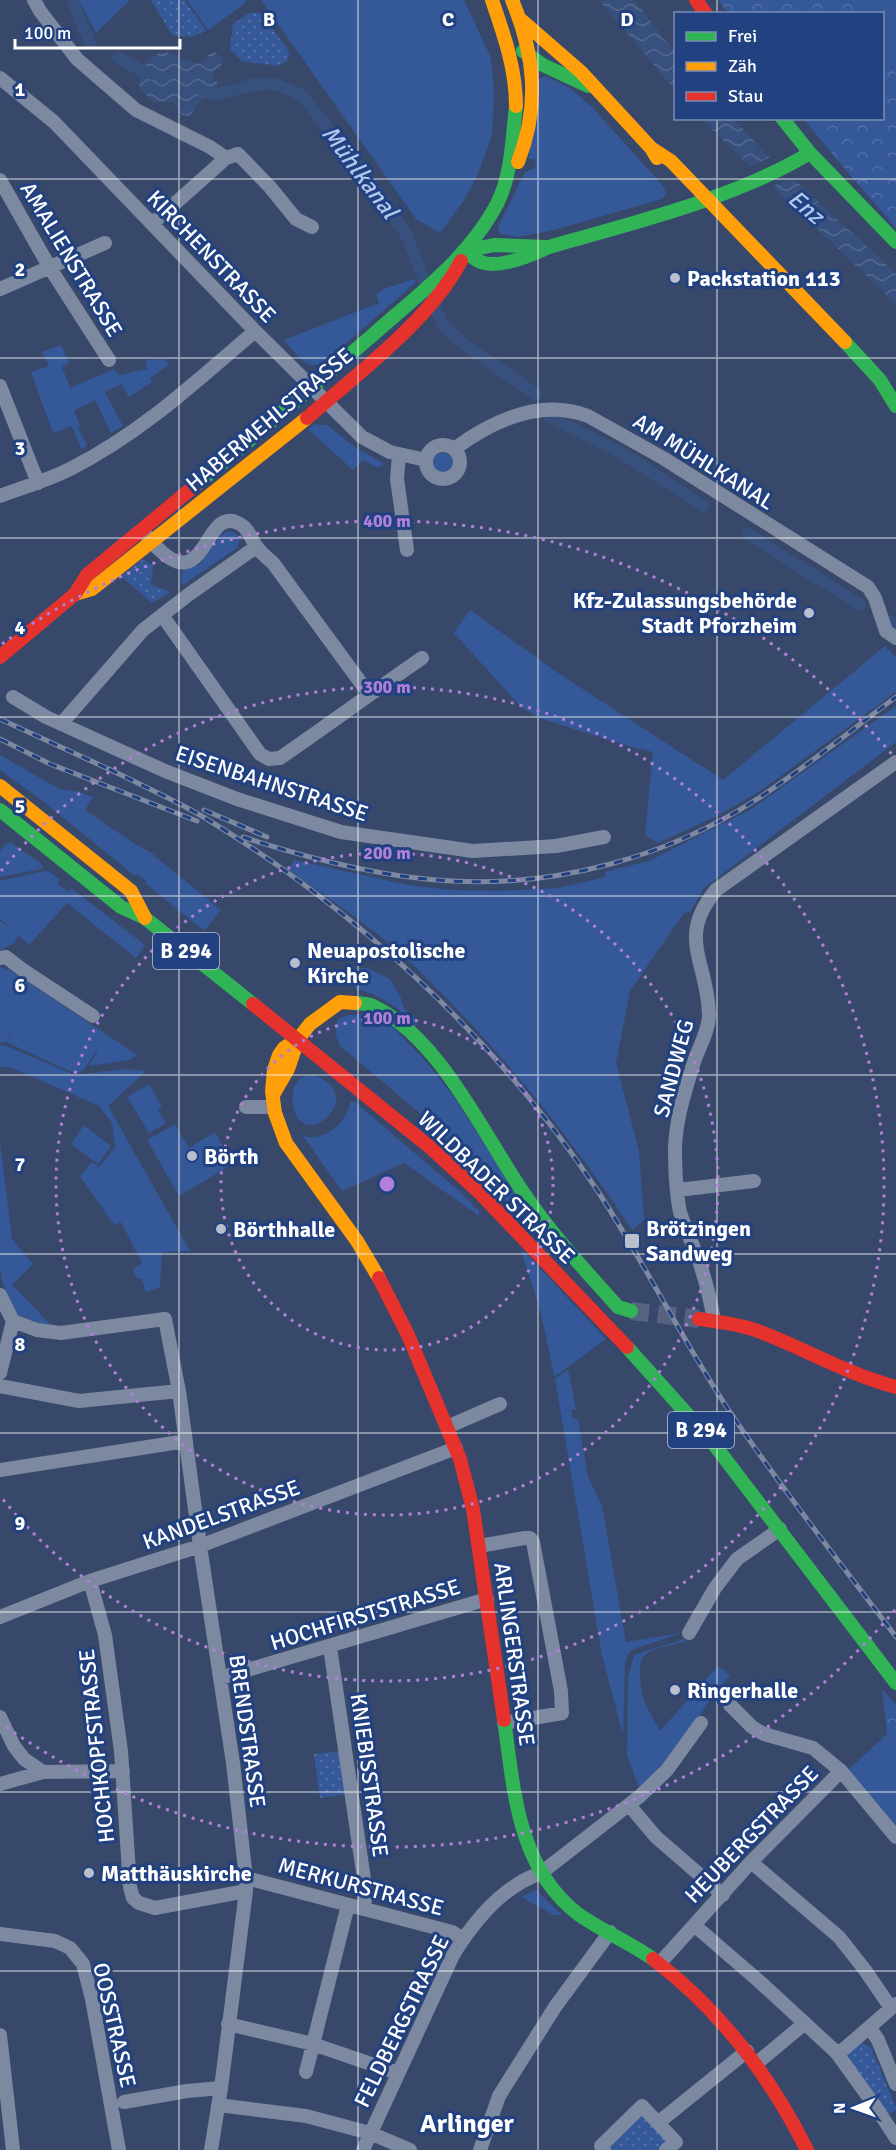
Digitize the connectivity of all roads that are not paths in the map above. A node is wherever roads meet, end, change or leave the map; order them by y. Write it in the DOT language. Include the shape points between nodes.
graph roads {
  1 [pos="34,0"];
  2 [pos="492,0"];
  3 [pos="512,0"];
  4 [pos="520,19"];
  5 [pos="501,24"];
  6 [pos="528,55"];
  7 [pos="2,84"];
  8 [pos="598,91"];
  9 [pos="784,120"];
  10 [pos="810,153"];
  11 [pos="226,158"];
  12 [pos="508,176"];
  13 [pos="0,180"];
  14 [pos="702,201"];
  15 [pos="152,224"];
  16 [pos="312,227"];
  17 [pos="896,242"];
  18 [pos="105,243"];
  19 [pos="465,251"];
  20 [pos="50,268"];
  21 [pos="446,276"];
  22 [pos="0,289"];
  23 [pos="255,331"];
  24 [pos="109,360"];
  25 [pos="0,386"];
  26 [pos="312,386"];
  27 [pos="326,401"];
  28 [pos="896,406"];
  29 [pos="454,449"];
  30 [pos="399,454"];
  31 [pos="426,460"];
  32 [pos="38,483"];
  33 [pos="0,496"];
  34 [pos="141,530"];
  35 [pos="151,542"];
  36 [pos="256,547"];
  37 [pos="407,550"];
  38 [pos="75,594"];
  39 [pos="162,615"];
  40 [pos="891,634"];
  41 [pos="0,657"];
  42 [pos="422,658"];
  43 [pos="369,694"];
  44 [pos="13,697"];
  45 [pos="61,724"];
  46 [pos="896,762"];
  47 [pos="0,786"];
  48 [pos="0,810"];
  49 [pos="0,828"];
  50 [pos="27,832"];
  51 [pos="604,837"];
  52 [pos="144,918"];
  53 [pos="0,958"];
  54 [pos="93,1016"];
  55 [pos="298,1040"];
  56 [pos="274,1101"];
  57 [pos="246,1107"];
  58 [pos="754,1181"];
  59 [pos="678,1190"];
  60 [pos="0,1295"];
  61 [pos="631,1311"];
  62 [pos="699,1319"];
  63 [pos="13,1321"];
  64 [pos="714,1321"];
  65 [pos="0,1373"];
  66 [pos="0,1386"];
  67 [pos="896,1387"];
  68 [pos="180,1391"];
  69 [pos="500,1404"];
  70 [pos="447,1427"];
  71 [pos="186,1441"];
  72 [pos="456,1448"];
  73 [pos="0,1470"];
  74 [pos="780,1529"];
  75 [pos="200,1546"];
  76 [pos="479,1546"];
  77 [pos="90,1581"];
  78 [pos="487,1599"];
  79 [pos="0,1617"];
  80 [pos="689,1633"];
  81 [pos="330,1647"];
  82 [pos="220,1678"];
  83 [pos="896,1683"];
  84 [pos="729,1693"];
  85 [pos="0,1718"];
  86 [pos="504,1723"];
  87 [pos="701,1723"];
  88 [pos="123,1771"];
  89 [pos="841,1771"];
  90 [pos="43,1772"];
  91 [pos="0,1784"];
  92 [pos="629,1805"];
  93 [pos="896,1837"];
  94 [pos="751,1862"];
  95 [pos="541,1873"];
  96 [pos="246,1884"];
  97 [pos="723,1895"];
  98 [pos="348,1905"];
  99 [pos="363,1909"];
  100 [pos="694,1925"];
  101 [pos="610,1932"];
  102 [pos="0,1934"];
  103 [pos="463,1939"];
  104 [pos="659,1964"];
  105 [pos="893,2006"];
  106 [pos="805,2023"];
  107 [pos="228,2024"];
  108 [pos="870,2028"];
  109 [pos="0,2035"];
  110 [pos="313,2044"];
  111 [pos="747,2050"];
  112 [pos="836,2052"];
  113 [pos="756,2063"];
  114 [pos="306,2072"];
  115 [pos="398,2073"];
  116 [pos="896,2084"];
  117 [pos="221,2088"];
  118 [pos="3,2092"];
  119 [pos="124,2102"];
  120 [pos="218,2105"];
  121 [pos="659,2122"];
  122 [pos="370,2133"];
  123 [pos="896,2138"];
  124 [pos="13,2150"];
  125 [pos="119,2150"];
  126 [pos="211,2150"];
  127 [pos="363,2150"];
  128 [pos="410,2150"];
  129 [pos="480,2150"];
  130 [pos="604,2150"];
  131 [pos="666,2150"];
  132 [pos="807,2150"];
  1 -- 11 [label="street" via="77,59 136,110"];
  2 -- 5 [label="main road, HABERMEHLSTRASSE"];
  3 -- 4 [label="main road, HABERMEHLSTRASSE"];
  4 -- 6 [label="main road, HABERMEHLSTRASSE"];
  4 -- 8 [label="main road"];
  5 -- 6 [label="main road, HABERMEHLSTRASSE"];
  5 -- 12 [label="main road, HABERMEHLSTRASSE" via="514,76 516,104"];
  6 -- 8 [label="main road"];
  6 -- 12 [label="main road, HABERMEHLSTRASSE" via="528,134 518,164"];
  7 -- 15 [label="street, KIRCHENSTRASSE" via="54,122"];
  8 -- 14 [label="main road" via="651,148 662,168"];
  9 -- 10 [label="main road"];
  10 -- 14 [label="main road"];
  10 -- 17 [label="main road"];
  11 -- 15 [label="street"];
  11 -- 16 [label="street" via="238,154 296,219"];
  12 -- 19 [label="main road, HABERMEHLSTRASSE" via="488,220"];
  13 -- 20 [label="street, AMALIENSTRASSE"];
  14 -- 19 [label="main road" via="549,247 526,258 496,264 478,261"];
  14 -- 28 [label="main road" via="734,240 759,255 867,365"];
  15 -- 23 [label="street, KIRCHENSTRASSE"];
  18 -- 20 [label="street"];
  19 -- 21 [label="main road, HABERMEHLSTRASSE" via="455,276"];
  20 -- 22 [label="street"];
  20 -- 24 [label="street, AMALIENSTRASSE"];
  21 -- 26 [label="main road, HABERMEHLSTRASSE"];
  21 -- 27 [label="main road, HABERMEHLSTRASSE" via="407,330"];
  23 -- 26 [label="street, KIRCHENSTRASSE"];
  23 -- 32 [label="street" via="150,419 94,456"];
  25 -- 32 [label="street"];
  26 -- 27 [label="street, KIRCHENSTRASSE"];
  26 -- 34 [label="main road, HABERMEHLSTRASSE"];
  27 -- 30 [label="street, KIRCHENSTRASSE" via="362,437"];
  27 -- 35 [label="main road, HABERMEHLSTRASSE"];
  29 -- 31 [label="street" via="438,446"];
  29 -- 31 [label="street" via="460,465 447,478 431,474"];
  29 -- 40 [label="street, AM MÜHLKANAL" via="484,428 511,417 549,409 576,411 663,458 858,580 872,591"];
  30 -- 31 [label="street, KIRCHENSTRASSE"];
  30 -- 37 [label="street" via="397,479"];
  32 -- 33 [label="street"];
  34 -- 35 [label="street"];
  34 -- 38 [label="main road, HABERMEHLSTRASSE" via="87,576"];
  35 -- 36 [label="street" via="166,556 184,563 199,555 217,526 232,521 247,530"];
  35 -- 38 [label="main road, HABERMEHLSTRASSE" via="92,589"];
  36 -- 39 [label="street"];
  36 -- 43 [label="street" via="273,563"];
  38 -- 41 [label="main road, HABERMEHLSTRASSE"];
  39 -- 43 [label="street" via="260,754 269,759 280,758"];
  39 -- 45 [label="street" via="143,630"];
  42 -- 43 [label="street"];
  44 -- 45 [label="street, EISENBAHNSTRASSE"];
  45 -- 51 [label="street, EISENBAHNSTRASSE" via="237,799 341,832 473,851 556,846"];
  46 -- 59 [label="street, SANDWEG" via="716,890 703,906 694,937 709,1018 679,1111 675,1147"];
  47 -- 52 [label="main road, WILDBADER STRASSE / B 294" via="131,891"];
  48 -- 50 [label="main road, WILDBADER STRASSE / B 294"];
  49 -- 50 [label="main road"];
  50 -- 52 [label="main road, WILDBADER STRASSE / B 294" via="121,906"];
  52 -- 55 [label="main road, WILDBADER STRASSE / B 294"];
  53 -- 54 [label="street" via="6,957"];
  55 -- 56 [label="main road" via="293,1061"];
  55 -- 61 [label="main road" via="329,1007 347,1001 372,1005 405,1025 467,1101 552,1234 618,1307"];
  55 -- 74 [label="main road, WILDBADER STRASSE / B 294" via="431,1148 520,1233 670,1394"];
  56 -- 57 [label="street"];
  56 -- 70 [label="main road, ARLINGERSTRASSE" via="276,1120 286,1143 332,1204 378,1277 408,1335"];
  58 -- 59 [label="street"];
  59 -- 64 [label="street, SANDWEG"];
  60 -- 63 [label="street"];
  62 -- 64 [label="main road"];
  63 -- 65 [label="street"];
  63 -- 68 [label="street, BRENDSTRASSE" via="37,1330 62,1333 165,1319"];
  64 -- 67 [label="main road" via="757,1331 864,1378"];
  66 -- 68 [label="street" via="79,1401"];
  68 -- 71 [label="street, BRENDSTRASSE"];
  69 -- 70 [label="street"];
  70 -- 72 [label="main road, ARLINGERSTRASSE"];
  71 -- 73 [label="street"];
  71 -- 75 [label="street, BRENDSTRASSE"];
  72 -- 75 [label="street, KANDELSTRASSE"];
  72 -- 76 [label="main road, ARLINGERSTRASSE"];
  74 -- 80 [label="street" via="737,1559"];
  74 -- 83 [label="main road, WILDBADER STRASSE / B 294"];
  75 -- 77 [label="street, KANDELSTRASSE"];
  75 -- 82 [label="street, BRENDSTRASSE"];
  76 -- 78 [label="main road, ARLINGERSTRASSE"];
  76 -- 86 [label="street" via="530,1538 535,1547 561,1691 562,1713"];
  77 -- 79 [label="street, KANDELSTRASSE"];
  77 -- 88 [label="street, HOCHKOPFSTRASSE" via="105,1635"];
  78 -- 81 [label="street, HOCHFIRSTSTRASSE"];
  78 -- 86 [label="main road, ARLINGERSTRASSE"];
  81 -- 82 [label="street, HOCHFIRSTSTRASSE"];
  81 -- 99 [label="street, KNIEBISSTRASSE" via="364,1879"];
  82 -- 96 [label="street, BRENDSTRASSE"];
  84 -- 89 [label="street" via="730,1705 752,1727 813,1748"];
  85 -- 90 [label="street" via="24,1759"];
  86 -- 95 [label="main road, ARLINGERSTRASSE" via="521,1829"];
  87 -- 92 [label="street, FELDBERGSTRASSE" via="667,1770"];
  88 -- 90 [label="street"];
  88 -- 96 [label="street, HOCHKOPFSTRASSE" via="133,1898 155,1908"];
  89 -- 93 [label="street, HEUBERGSTRASSE"];
  89 -- 94 [label="street, HEUBERGSTRASSE"];
  90 -- 91 [label="street"];
  92 -- 95 [label="street, FELDBERGSTRASSE"];
  92 -- 97 [label="street" via="656,1837"];
  94 -- 97 [label="street, HEUBERGSTRASSE"];
  94 -- 105 [label="street" via="839,1937"];
  95 -- 101 [label="main road, ARLINGERSTRASSE" via="576,1913"];
  95 -- 103 [label="street, FELDBERGSTRASSE" via="509,1888"];
  96 -- 98 [label="street, MERKURSTRASSE"];
  96 -- 107 [label="street, BRENDSTRASSE"];
  97 -- 100 [label="street, HEUBERGSTRASSE"];
  98 -- 99 [label="street, MERKURSTRASSE"];
  98 -- 110 [label="street"];
  99 -- 103 [label="street, MERKURSTRASSE" via="452,1932"];
  100 -- 104 [label="street, HEUBERGSTRASSE"];
  100 -- 106 [label="street"];
  101 -- 104 [label="main road, ARLINGERSTRASSE"];
  101 -- 129 [label="street" via="555,2007 499,2096"];
  102 -- 125 [label="street, OOSSTRASSE" via="55,1941 70,1948 83,1964"];
  103 -- 115 [label="street, FELDBERGSTRASSE"];
  104 -- 111 [label="main road, ARLINGERSTRASSE" via="702,2001"];
  105 -- 108 [label="street"];
  106 -- 112 [label="street"];
  106 -- 113 [label="street"];
  107 -- 110 [label="street"];
  107 -- 117 [label="street, BRENDSTRASSE"];
  108 -- 112 [label="street"];
  108 -- 116 [label="street"];
  109 -- 118 [label="street"];
  110 -- 114 [label="street"];
  110 -- 115 [label="street"];
  111 -- 113 [label="main road, ARLINGERSTRASSE"];
  111 -- 121 [label="street"];
  112 -- 123 [label="street"];
  113 -- 132 [label="main road, ARLINGERSTRASSE" via="792,2117"];
  115 -- 122 [label="street, FELDBERGSTRASSE"];
  117 -- 119 [label="street"];
  117 -- 120 [label="street, BRENDSTRASSE"];
  118 -- 124 [label="street"];
  120 -- 122 [label="street" via="306,2116"];
  120 -- 126 [label="street, BRENDSTRASSE"];
  121 -- 130 [label="street" via="642,2106 601,2146"];
  121 -- 131 [label="street" via="676,2142"];
  122 -- 127 [label="street, FELDBERGSTRASSE"];
  122 -- 128 [label="street"];
}
